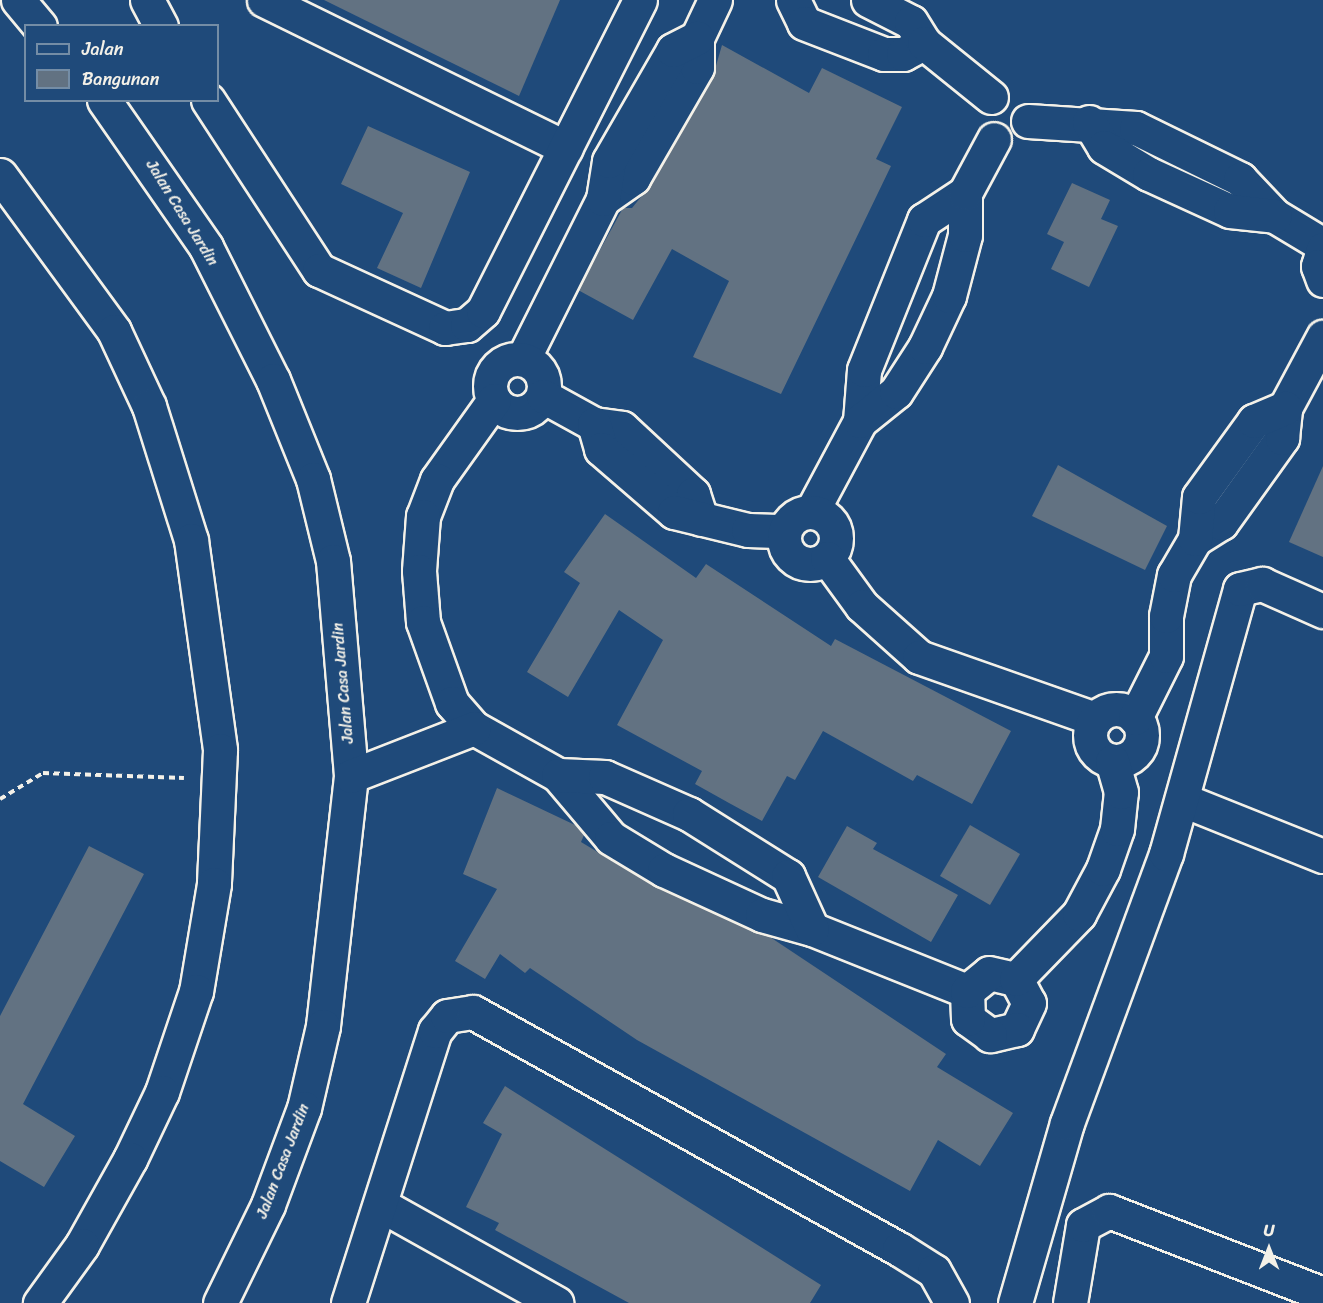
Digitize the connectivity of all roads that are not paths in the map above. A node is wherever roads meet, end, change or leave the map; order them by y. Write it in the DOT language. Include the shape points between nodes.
graph roads {
  1 [pos="18,0"];
  2 [pos="147,0"];
  3 [pos="264,0"];
  4 [pos="640,0"];
  5 [pos="715,0"];
  6 [pos="793,0"];
  7 [pos="868,0"];
  8 [pos="38,24"];
  9 [pos="160,24"];
  10 [pos="924,43"];
  11 [pos="991,97"];
  12 [pos="105,102"];
  13 [pos="208,102"];
  14 [pos="1028,121"];
  15 [pos="994,140"];
  16 [pos="566,148"];
  17 [pos="0,175"];
  18 [pos="965,194"];
  19 [pos="1323,247"];
  20 [pos="1323,280"];
  21 [pos="1323,337"];
  22 [pos="523,359"];
  23 [pos="543,396"];
  24 [pos="494,400"];
  25 [pos="860,421"];
  26 [pos="812,511"];
  27 [pos="784,531"];
  28 [pos="827,558"];
  29 [pos="1323,611"];
  30 [pos="1135,718"];
  31 [pos="1095,719"];
  32 [pos="474,728"];
  33 [pos="1112,761"];
  34 [pos="558,775"];
  35 [pos="351,776"];
  36 [pos="1183,800"];
  37 [pos="1323,856"];
  38 [pos="812,928"];
  39 [pos="1016,979"];
  40 [pos="968,991"];
  41 [pos="381,1205"];
  42 [pos="1323,1294"];
  43 [pos="39,1303"];
  44 [pos="220,1303"];
  45 [pos="348,1303"];
  46 [pos="556,1303"];
  47 [pos="952,1303"];
  48 [pos="1015,1303"];
  49 [pos="1070,1303"];
  1 -- 8 [label="street"];
  2 -- 9 [label="street"];
  3 -- 16 [label="street"];
  4 -- 16 [label="street"];
  5 -- 22 [label="street" via="697,38 697,67 633,178 603,199"];
  6 -- 10 [label="street" via="804,23 884,54 903,54"];
  7 -- 10 [label="street" via="911,22"];
  10 -- 11 [label="street"];
  11 -- 14 [label="street" via="1009,93 1024,104"];
  11 -- 15 [label="street" via="980,111 982,128"];
  12 -- 35 [label="street, Jalan Casa Jardin" via="206,247 273,380 313,479 333,561"];
  13 -- 16 [label="street" via="311,263 328,277 445,328 467,325 483,311"];
  14 -- 15 [label="street" via="1016,138"];
  14 -- 19 [label="street" via="1089,122 1104,147 1149,174 1223,209 1275,216"];
  15 -- 18 [label="street"];
  17 -- 43 [label="street" via="114,331 150,406 191,540 220,750 214,884 196,991 162,1092 82,1245"];
  18 -- 25 [label="street" via="963,245 949,296 926,347 896,392"];
  18 -- 25 [label="street" via="924,220 864,370"];
  19 -- 20 [label="street" via="1318,266"];
  21 -- 30 [label="street" via="1285,408 1282,438 1221,522 1195,539 1174,575 1166,656"];
  22 -- 23 [label="street" via="542,373"];
  22 -- 24 [label="street" via="513,359 495,370 490,390"];
  23 -- 24 [label="street" via="520,413"];
  23 -- 27 [label="street" via="594,424 601,449 674,512 748,530"];
  24 -- 32 [label="street" via="437,480 423,516 418,571 423,622 435,668 452,704"];
  25 -- 26 [label="street"];
  26 -- 27 [label="street" via="794,516"];
  26 -- 28 [label="street" via="831,520 836,540"];
  27 -- 28 [label="street" via="785,547 796,560 812,564"];
  28 -- 31 [label="street" via="862,606 919,657"];
  29 -- 36 [label="street" via="1262,584 1240,589"];
  30 -- 31 [label="street" via="1123,710"];
  30 -- 33 [label="street" via="1142,732 1139,748 1128,759"];
  31 -- 33 [label="street" via="1089,736 1096,753"];
  32 -- 34 [label="street"];
  32 -- 35 [label="street"];
  33 -- 39 [label="street" via="1121,792 1117,829 1103,869 1079,914"];
  34 -- 38 [label="street" via="611,838 629,849 762,915"];
  34 -- 38 [label="street" via="605,777 729,838 796,884"];
  35 -- 44 [label="street, Jalan Casa Jardin" via="322,1026 304,1108 268,1205"];
  36 -- 37 [label="street"];
  36 -- 48 [label="street" via="1068,1123"];
  38 -- 40 [label="street"];
  39 -- 40 [label="street" via="989,973"];
  39 -- 40 [label="street" via="1029,1003 1017,1029 990,1035 968,1019"];
  41 -- 45 [label="street"];
  41 -- 46 [label="street"];
  41 -- 47 [label="street" via="435,1031 447,1016 473,1012 899,1249 934,1271"];
  42 -- 49 [label="street" via="1109,1211 1083,1226"];
}
